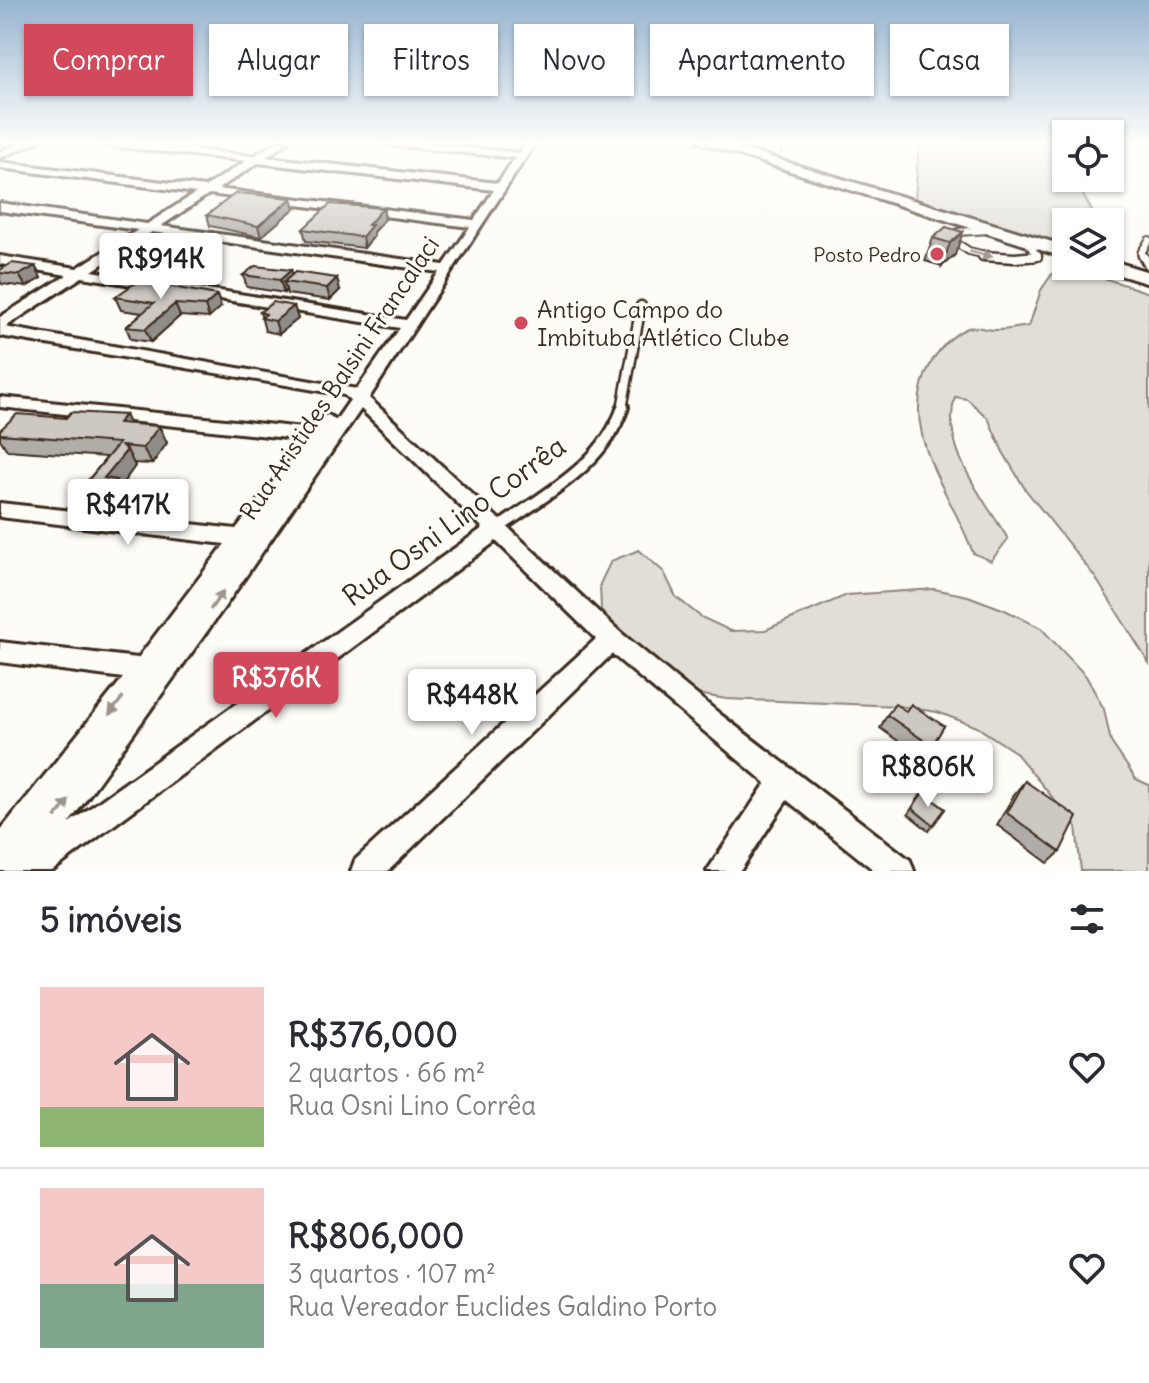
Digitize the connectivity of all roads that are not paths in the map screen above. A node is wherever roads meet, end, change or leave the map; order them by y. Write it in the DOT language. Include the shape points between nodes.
graph roads {
  1 [pos="143,183"];
  2 [pos="214,183"];
  3 [pos="457,183"];
  4 [pos="498,183"];
  5 [pos="837,183"];
  6 [pos="495,187"];
  7 [pos="202,190"];
  8 [pos="0,207"];
  9 [pos="470,224"];
  10 [pos="144,227"];
  11 [pos="990,230"];
  12 [pos="1026,240"];
  13 [pos="1149,240"];
  14 [pos="1052,248"];
  15 [pos="0,260"];
  16 [pos="439,268"];
  17 [pos="1124,268"];
  18 [pos="1146,270"];
  19 [pos="73,272"];
  20 [pos="641,306"];
  21 [pos="0,316"];
  22 [pos="0,324"];
  23 [pos="402,324"];
  24 [pos="0,331"];
  25 [pos="354,394"];
  26 [pos="0,402"];
  27 [pos="325,435"];
  28 [pos="0,510"];
  29 [pos="497,529"];
  30 [pos="252,539"];
  31 [pos="612,639"];
  32 [pos="0,652"];
  33 [pos="154,672"];
  34 [pos="785,779"];
  35 [pos="0,854"];
  36 [pos="15,871"];
  37 [pos="27,871"];
  38 [pos="366,871"];
  39 [pos="722,871"];
  40 [pos="899,871"];
  1 -- 7 [label="street"];
  2 -- 7 [label="street"];
  3 -- 6 [label="street"];
  4 -- 6 [label="street, Rua Aristides Balsini Francalaci"];
  5 -- 11 [label="main road"];
  6 -- 9 [label="street, Rua Aristides Balsini Francalaci"];
  7 -- 9 [label="street"];
  7 -- 10 [label="street"];
  8 -- 10 [label="street"];
  9 -- 16 [label="street, Rua Aristides Balsini Francalaci"];
  10 -- 16 [label="street"];
  10 -- 19 [label="street"];
  11 -- 12 [label="main road"];
  11 -- 12 [label="lane, one-way" via="958,232 950,239 986,256 1038,257"];
  12 -- 14 [label="main road"];
  13 -- 18 [label="lane" via="1141,253"];
  15 -- 19 [label="street"];
  16 -- 23 [label="street, Rua Aristides Balsini Francalaci"];
  17 -- 18 [label="main road"];
  19 -- 21 [label="street"];
  19 -- 22 [label="street"];
  19 -- 23 [label="street"];
  20 -- 29 [label="lane, Rua Osni Lino Corrêa" via="622,409 612,434 577,470"];
  23 -- 25 [label="street, Rua Aristides Balsini Francalaci"];
  24 -- 25 [label="street"];
  25 -- 27 [label="street, Rua Aristides Balsini Francalaci"];
  25 -- 29 [label="street"];
  26 -- 27 [label="street"];
  27 -- 30 [label="street, Rua Aristides Balsini Francalaci"];
  28 -- 30 [label="street"];
  29 -- 31 [label="street"];
  29 -- 37 [label="street, Rua Osni Lino Corrêa"];
  30 -- 33 [label="street, Rua Aristides Balsini Francalaci"];
  31 -- 34 [label="street"];
  31 -- 38 [label="street"];
  32 -- 33 [label="street"];
  33 -- 35 [label="street, Rua Aristides Balsini Francalaci, one-way"];
  36 -- 33 [label="street, Rua Aristides Balsini Francalaci, one-way"];
  34 -- 39 [label="street"];
  34 -- 40 [label="street"];
}
